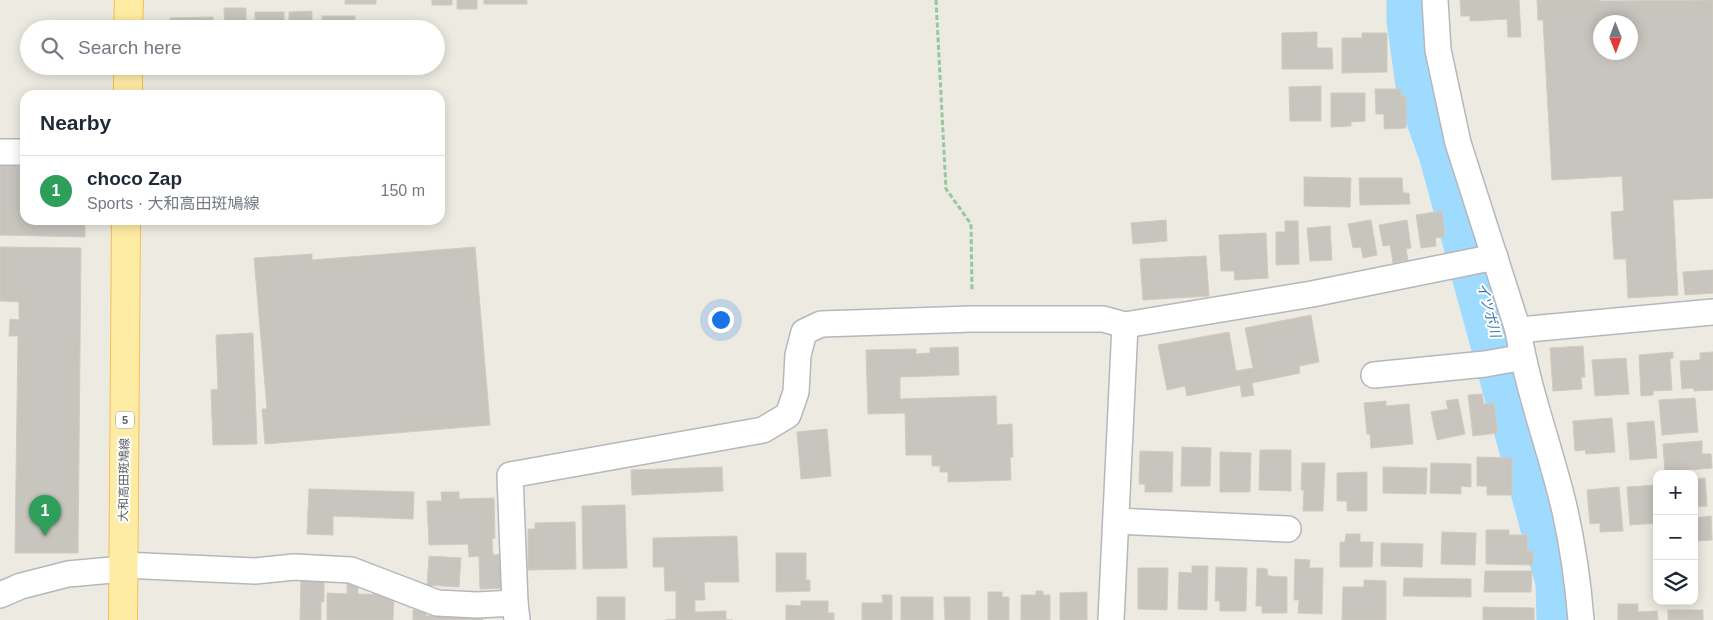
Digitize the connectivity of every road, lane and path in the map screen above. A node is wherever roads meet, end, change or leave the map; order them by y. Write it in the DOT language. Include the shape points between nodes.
graph roads {
  1 [pos="129,0"];
  2 [pos="936,0"];
  3 [pos="1436,0"];
  4 [pos="128,20"];
  5 [pos="128,75"];
  6 [pos="128,90"];
  7 [pos="0,152"];
  8 [pos="20,152"];
  9 [pos="126,225"];
  10 [pos="1482,260"];
  11 [pos="1713,312"];
  12 [pos="972,319"];
  13 [pos="1125,325"];
  14 [pos="1518,330"];
  15 [pos="1518,359"];
  16 [pos="1374,376"];
  17 [pos="1116,521"];
  18 [pos="1288,529"];
  19 [pos="123,567"];
  20 [pos="0,595"];
  21 [pos="516,612"];
  22 [pos="123,620"];
  23 [pos="1111,620"];
  24 [pos="1581,620"];
  1 -- 4 [label="main road"];
  2 -- 12 [label="path" via="946,189 971,224"];
  3 -- 10 [label="street" via="1438,50"];
  5 -- 6 [label="main road"];
  7 -- 8 [label="street"];
  9 -- 19 [label="main road, 大和高田斑鳩線 / 5"];
  10 -- 13 [label="street" via="1312,294"];
  10 -- 14 [label="street"];
  11 -- 14 [label="street"];
  12 -- 13 [label="street" via="1103,319"];
  12 -- 21 [label="street" via="821,324 804,332 798,355 796,392 788,415 763,430 510,475"];
  13 -- 17 [label="street"];
  14 -- 15 [label="street"];
  15 -- 16 [label="street"];
  15 -- 24 [label="street" via="1565,510 1578,577"];
  17 -- 18 [label="street"];
  17 -- 23 [label="street"];
  19 -- 20 [label="street" via="68,574"];
  19 -- 21 [label="street" via="351,570 437,603 477,605"];
  19 -- 22 [label="main road, 大和高田斑鳩線 / 5"];
}
